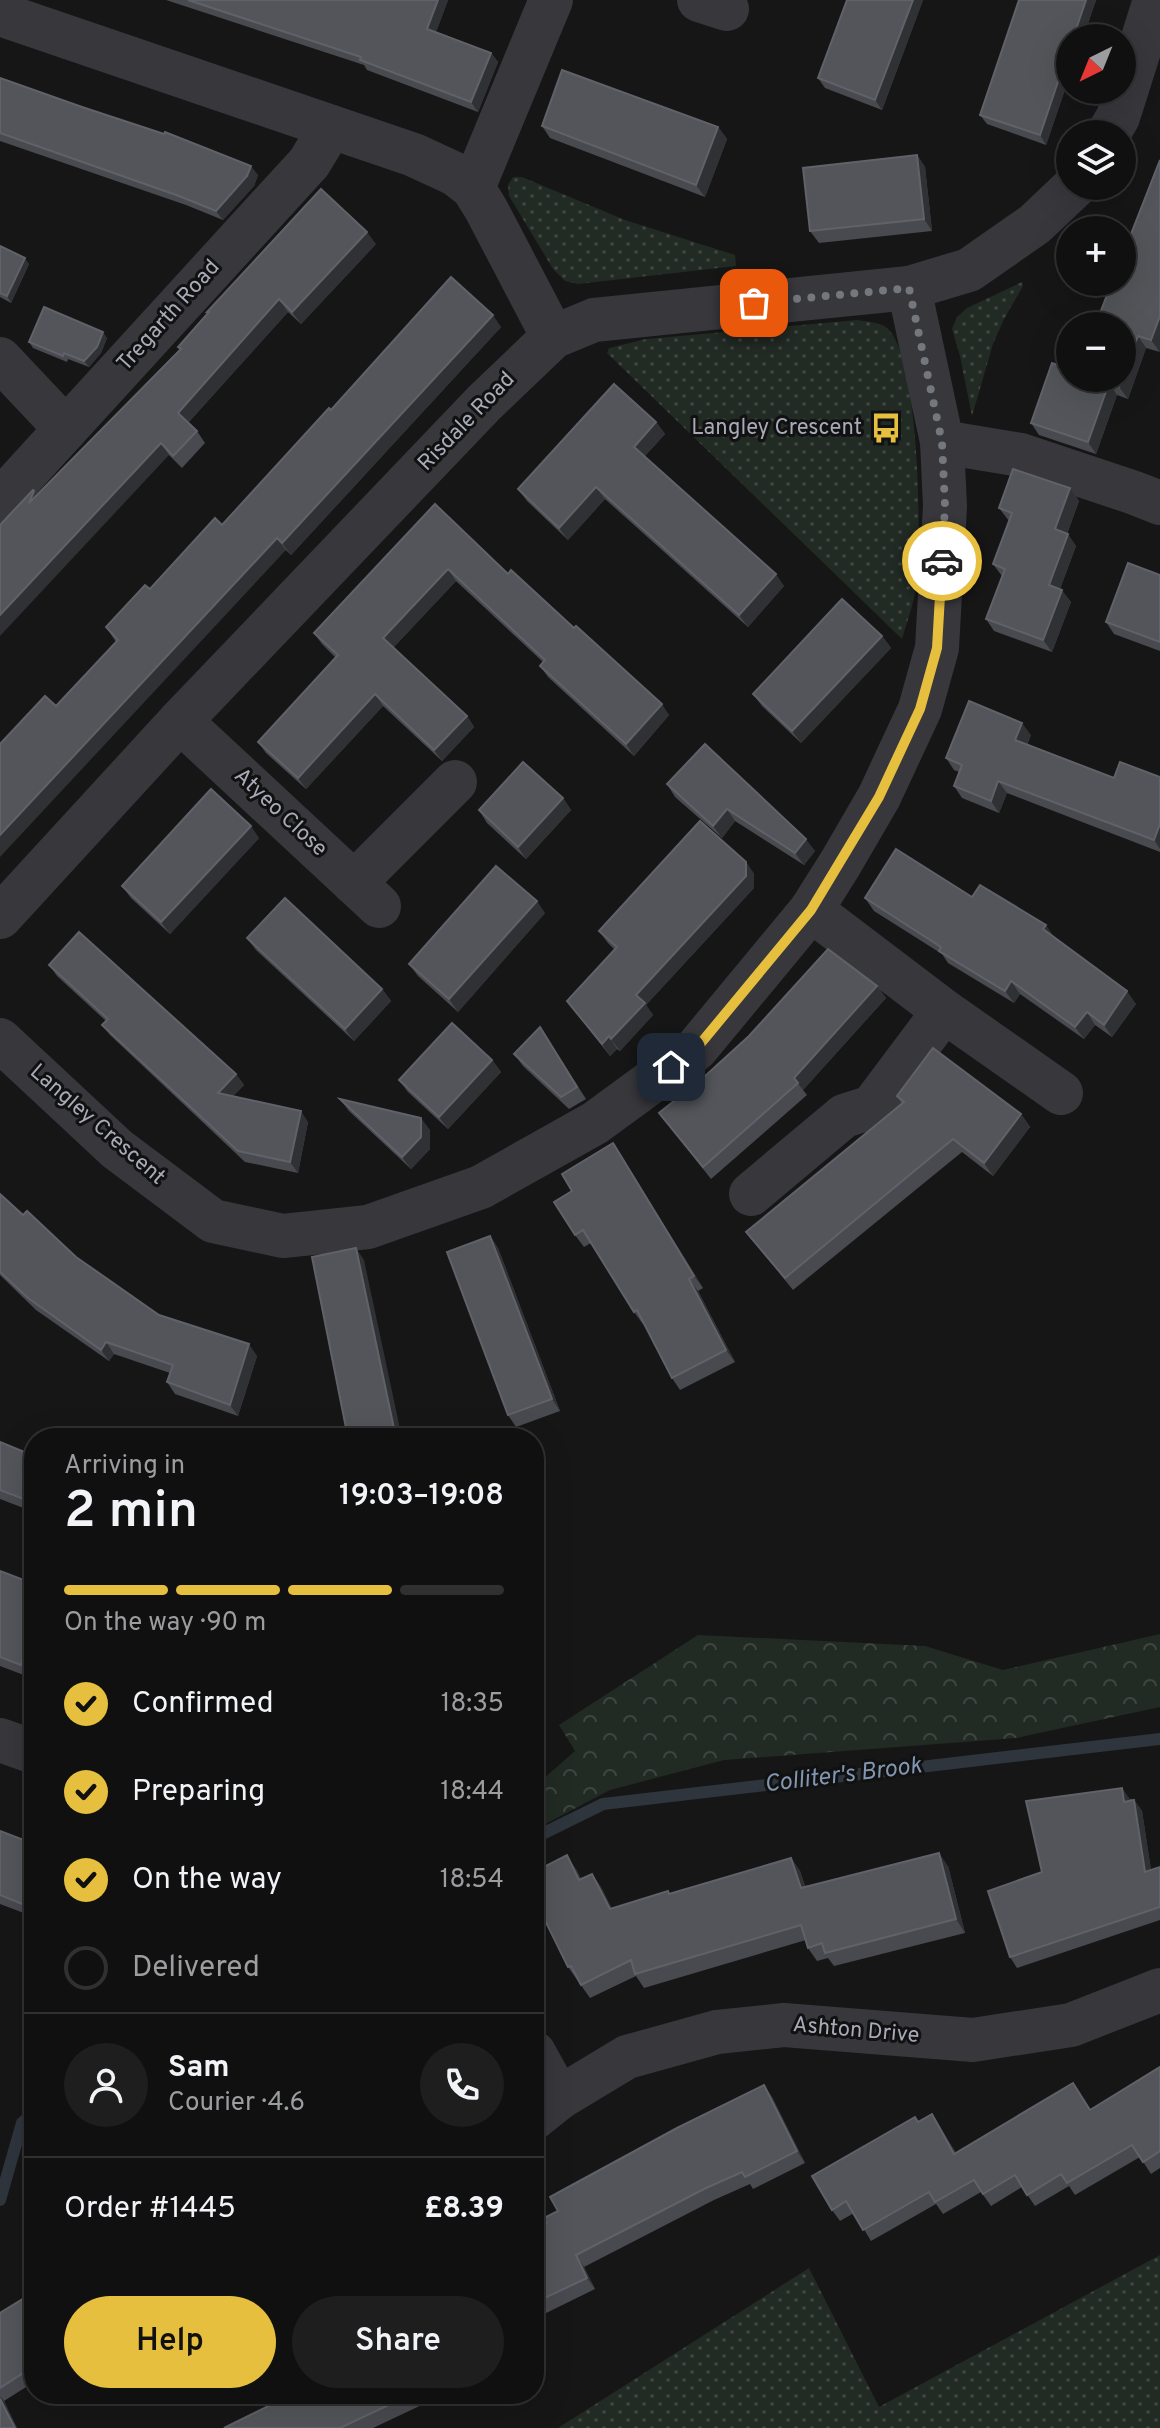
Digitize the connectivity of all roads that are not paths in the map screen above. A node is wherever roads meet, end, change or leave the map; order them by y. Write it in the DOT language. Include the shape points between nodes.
graph roads {
  1 [pos="551,0"];
  2 [pos="1155,0"];
  3 [pos="0,14"];
  4 [pos="1144,89"];
  5 [pos="1116,120"];
  6 [pos="331,127"];
  7 [pos="473,188"];
  8 [pos="1060,200"];
  9 [pos="909,288"];
  10 [pos="553,337"];
  11 [pos="0,359"];
  12 [pos="66,429"];
  13 [pos="942,442"];
  14 [pos="0,501"];
  15 [pos="1160,503"];
  16 [pos="180,721"];
  17 [pos="455,782"];
  18 [pos="811,910"];
  19 [pos="0,917"];
  20 [pos="944,1011"];
  21 [pos="0,1040"];
  22 [pos="1061,1093"];
  23 [pos="751,1194"];
  24 [pos="0,1740"];
  25 [pos="24,1748"];
  26 [pos="1160,1990"];
  27 [pos="546,2108"];
  1 -- 7 [label="street"];
  2 -- 4 [label="street"];
  3 -- 6 [label="street"];
  4 -- 5 [label="street"];
  6 -- 7 [label="street" via="414,155"];
  6 -- 12 [label="street, Tregarth Road" via="309,163"];
  7 -- 10 [label="street"];
  8 -- 9 [label="street, Risdale Road" via="969,270"];
  9 -- 10 [label="street, Risdale Road" via="594,320"];
  9 -- 13 [label="street, Langley Crescent"];
  10 -- 16 [label="street, Risdale Road"];
  11 -- 12 [label="street"];
  12 -- 14 [label="street, Tregarth Road"];
  13 -- 15 [label="street" via="1021,455"];
  13 -- 18 [label="street, Langley Crescent" via="945,506 937,648 920,709 879,797"];
  16 -- 17 [label="street, Atyeo Close" via="367,894"];
  16 -- 19 [label="street, Risdale Road"];
  18 -- 20 [label="street"];
  18 -- 21 [label="street, Langley Crescent" via="696,1049 595,1123 481,1187 368,1227 283,1236 213,1221 117,1149"];
  20 -- 22 [label="street"];
  20 -- 23 [label="street" via="872,1107 844,1116"];
  24 -- 25 [label="street"];
  26 -- 27 [label="street, Ashton Drive" via="1071,2025 973,2040 784,2025 717,2032 627,2057"];
}
